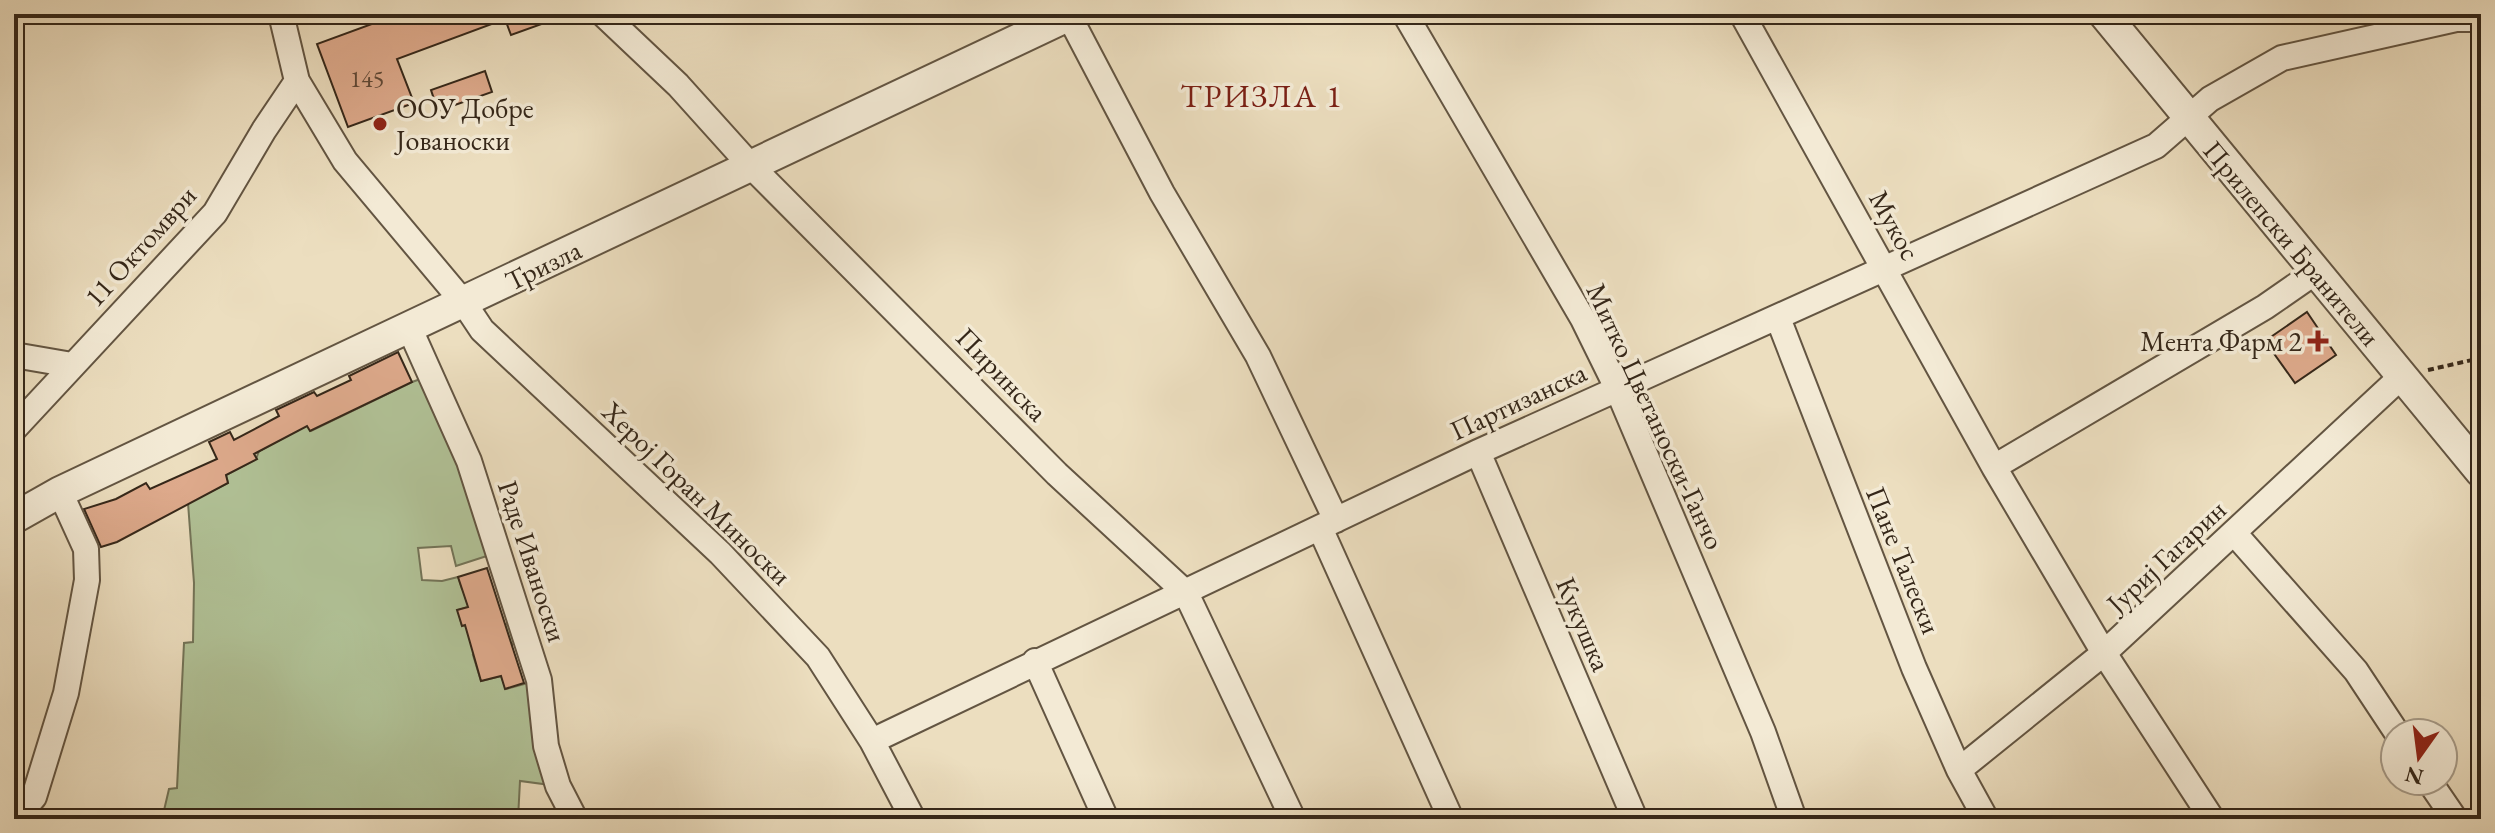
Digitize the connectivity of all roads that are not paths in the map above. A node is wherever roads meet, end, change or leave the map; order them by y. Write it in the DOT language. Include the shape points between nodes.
graph roads {
  1 [pos="281,14"];
  2 [pos="603,14"];
  3 [pos="1405,14"];
  4 [pos="1742,14"];
  5 [pos="2104,14"];
  6 [pos="1070,15"];
  7 [pos="2481,19"];
  8 [pos="297,81"];
  9 [pos="2187,117"];
  10 [pos="750,165"];
  11 [pos="1884,267"];
  12 [pos="2317,271"];
  13 [pos="464,303"];
  14 [pos="1778,318"];
  15 [pos="409,327"];
  16 [pos="14,355"];
  17 [pos="72,365"];
  18 [pos="2403,375"];
  19 [pos="1617,388"];
  20 [pos="14,429"];
  21 [pos="1478,452"];
  22 [pos="1994,467"];
  23 [pos="2481,472"];
  24 [pos="60,492"];
  25 [pos="14,518"];
  26 [pos="1328,524"];
  27 [pos="2235,534"];
  28 [pos="1186,593"];
  29 [pos="2104,653"];
  30 [pos="1035,661"];
  31 [pos="2386,717"];
  32 [pos="872,741"];
  33 [pos="1959,770"];
  34 [pos="2440,797"];
  35 [pos="15,819"];
  36 [pos="575,819"];
  37 [pos="913,819"];
  38 [pos="1106,819"];
  39 [pos="1293,819"];
  40 [pos="1451,819"];
  41 [pos="1635,819"];
  42 [pos="1794,819"];
  43 [pos="1986,819"];
  44 [pos="2212,819"];
  45 [pos="2455,819"];
  1 -- 8 [label="street"];
  2 -- 10 [label="street, Пиринска" via="678,85"];
  3 -- 19 [label="street, Митко Цветаноски-Ганчо" via="1583,319"];
  4 -- 11 [label="street, Мукос"];
  5 -- 9 [label="street, Прилепски Бранители"];
  6 -- 10 [label="street, Тризла"];
  6 -- 26 [label="street" via="1162,193 1258,356"];
  7 -- 9 [label="street, Партизанска" via="2456,19 2282,58"];
  8 -- 13 [label="street" via="345,161"];
  8 -- 17 [label="street, 11 Октомври" via="215,213"];
  9 -- 11 [label="street, Партизанска" via="2156,146"];
  9 -- 12 [label="street, Прилепски Бранители"];
  10 -- 13 [label="street, Тризла"];
  10 -- 28 [label="street, Пиринска" via="1057,474"];
  11 -- 14 [label="street, Партизанска"];
  11 -- 22 [label="street, Мукос"];
  12 -- 18 [label="street, Прилепски Бранители"];
  12 -- 22 [label="street"];
  13 -- 15 [label="street, Тризла"];
  13 -- 32 [label="street, Херој Горан Миноски" via="482,330 720,553 818,657"];
  14 -- 19 [label="street, Партизанска"];
  14 -- 33 [label="street, Пане Талески"];
  15 -- 24 [label="street, Тризла"];
  15 -- 36 [label="street, Раде Иваноски" via="469,461 539,680 546,746"];
  16 -- 17 [label="street"];
  17 -- 20 [label="street, 11 Октомври"];
  18 -- 23 [label="street, Прилепски Бранители"];
  18 -- 27 [label="street, Јуриј Гагарин"];
  19 -- 21 [label="street, Партизанска"];
  19 -- 42 [label="street, Митко Цветаноски-Ганчо" via="1763,732"];
  21 -- 26 [label="street, Партизанска"];
  21 -- 41 [label="street, Кукушка"];
  22 -- 29 [label="street, Мукос"];
  24 -- 25 [label="street, Тризла"];
  24 -- 35 [label="street" via="86,549 87,580 66,693 34,797"];
  26 -- 28 [label="street, Партизанска"];
  26 -- 40 [label="street"];
  27 -- 29 [label="street, Јуриј Гагарин"];
  27 -- 31 [label="street" via="2356,671"];
  28 -- 30 [label="street, Партизанска"];
  28 -- 39 [label="street, Пиринска"];
  29 -- 33 [label="street, Јуриј Гагарин"];
  29 -- 44 [label="street, Мукос"];
  30 -- 32 [label="street, Партизанска"];
  30 -- 38 [label="street"];
  32 -- 37 [label="street, Херој Горан Миноски"];
  33 -- 43 [label="street, Пане Талески"];
  34 -- 45 [label="street"];
}
